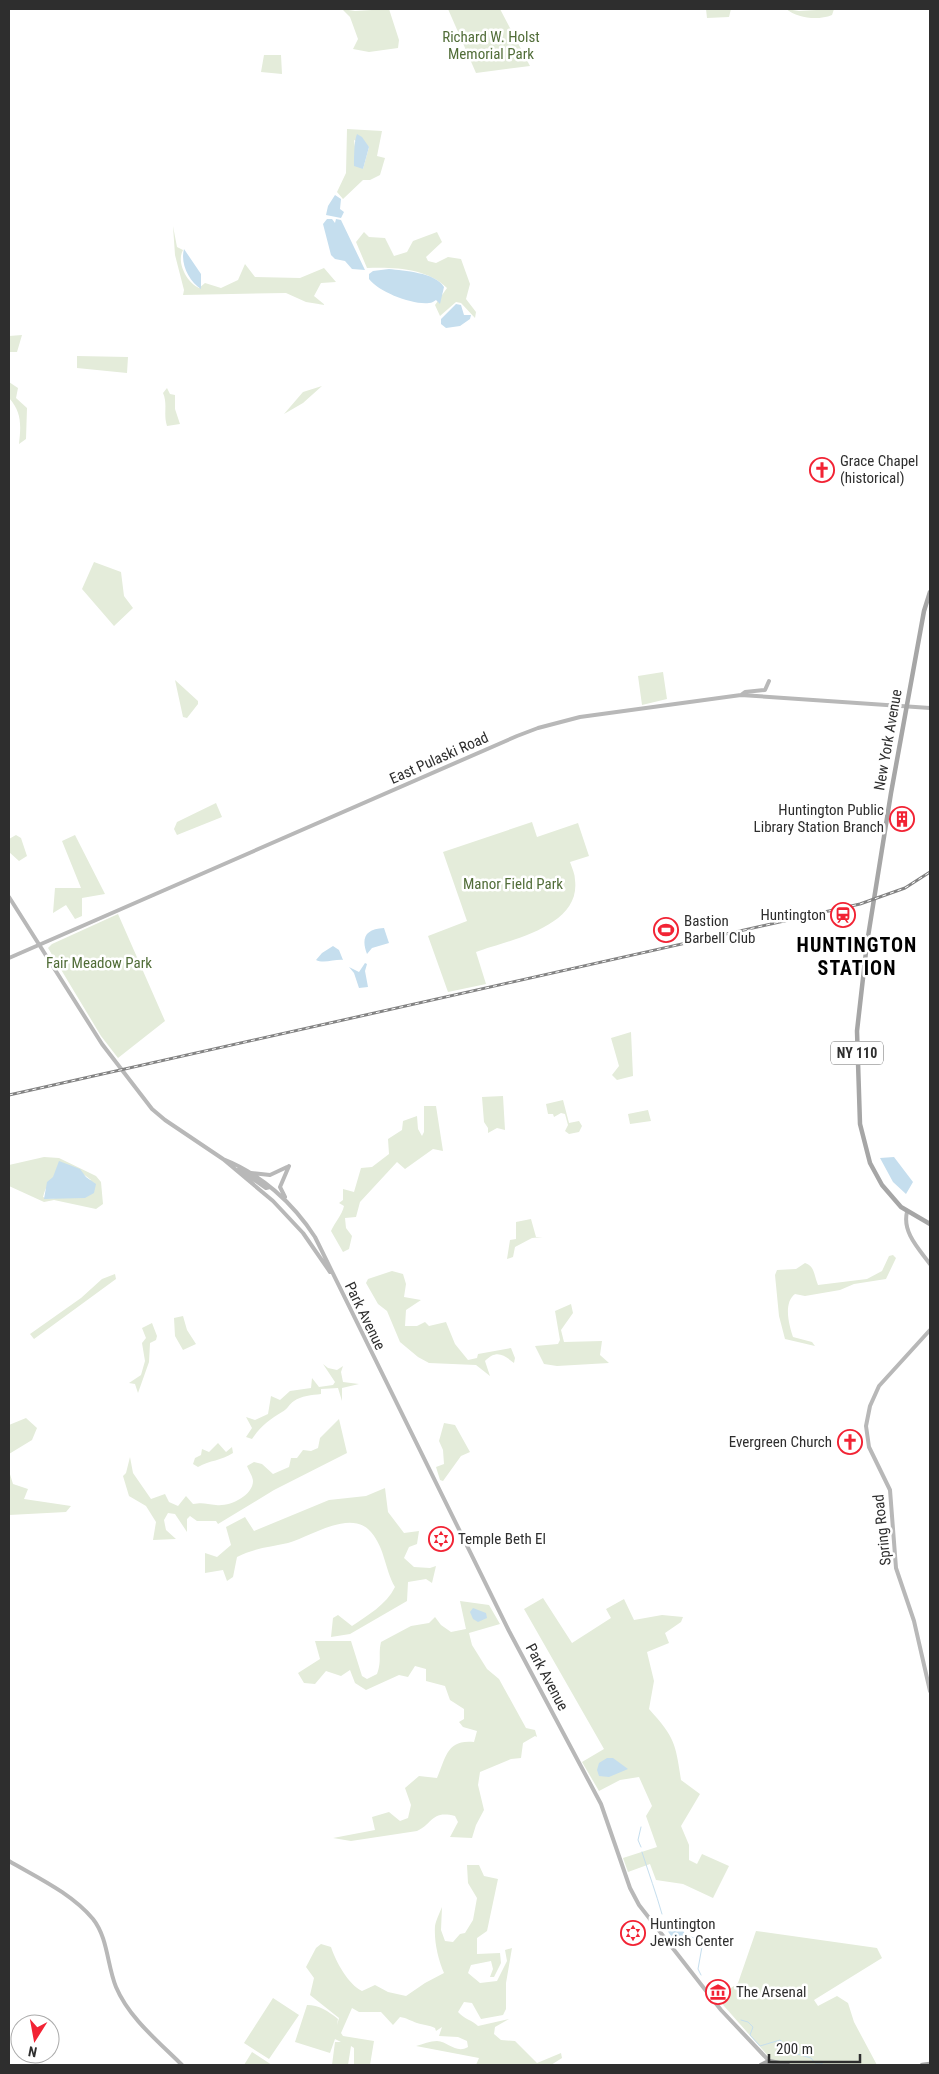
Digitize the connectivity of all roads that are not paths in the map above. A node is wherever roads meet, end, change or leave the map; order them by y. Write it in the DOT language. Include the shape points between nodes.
graph roads {
  1 [pos="930,592"];
  2 [pos="770,682"];
  3 [pos="742,695"];
  4 [pos="906,706"];
  5 [pos="930,708"];
  6 [pos="9,897"];
  7 [pos="39,944"];
  8 [pos="9,958"];
  9 [pos="223,1159"];
  10 [pos="229,1163"];
  11 [pos="249,1172"];
  12 [pos="270,1186"];
  13 [pos="273,1201"];
  14 [pos="292,1207"];
  15 [pos="907,1212"];
  16 [pos="930,1224"];
  17 [pos="303,1233"];
  18 [pos="314,1237"];
  19 [pos="930,1264"];
  20 [pos="332,1276"];
  21 [pos="930,1330"];
  22 [pos="930,1691"];
  23 [pos="9,1861"];
  24 [pos="771,2063"];
  25 [pos="182,2065"];
  26 [pos="761,2065"];
  27 [pos="788,2065"];
  1 -- 4 [label="main road, New York Avenue / NY 110"];
  2 -- 3 [label="main road" via="765,690"];
  3 -- 4 [label="main road, East Pulaski Road"];
  3 -- 7 [label="main road, East Pulaski Road" via="580,717 538,728"];
  4 -- 5 [label="main road, East Pulaski Road"];
  4 -- 15 [label="main road, New York Avenue / NY 110" via="867,943 857,1031 860,1124 867,1156 882,1186"];
  6 -- 7 [label="main road, Park Avenue"];
  7 -- 8 [label="main road, East Pulaski Road"];
  7 -- 9 [label="main road, Park Avenue" via="102,1044 152,1109"];
  9 -- 10 [label="main road, Park Avenue"];
  9 -- 11 [label="main road, Park Avenue"];
  10 -- 12 [label="main road" via="266,1188"];
  10 -- 13 [label="main road, Park Avenue"];
  11 -- 12 [label="main road, Park Avenue"];
  11 -- 14 [label="main road" via="270,1175 289,1166 280,1189"];
  12 -- 13 [label="main road" via="268,1194"];
  12 -- 14 [label="main road, Park Avenue"];
  13 -- 17 [label="main road, Park Avenue"];
  14 -- 18 [label="main road, Park Avenue"];
  15 -- 16 [label="main road, New York Avenue / NY 110"];
  15 -- 19 [label="main road" via="908,1230"];
  17 -- 18 [label="main road" via="311,1242"];
  17 -- 20 [label="main road, Park Avenue"];
  18 -- 20 [label="main road, Park Avenue"];
  20 -- 24 [label="main road, Park Avenue" via="600,1804 630,1888 721,2010"];
  21 -- 22 [label="main road, Spring Road" via="879,1386 866,1426 869,1447 890,1490 896,1568 914,1621"];
  23 -- 25 [label="main road" via="68,1896 93,1920 102,1934 110,1972 119,1992 143,2025"];
  24 -- 26 [label="main road"];
  24 -- 27 [label="main road"];
}
